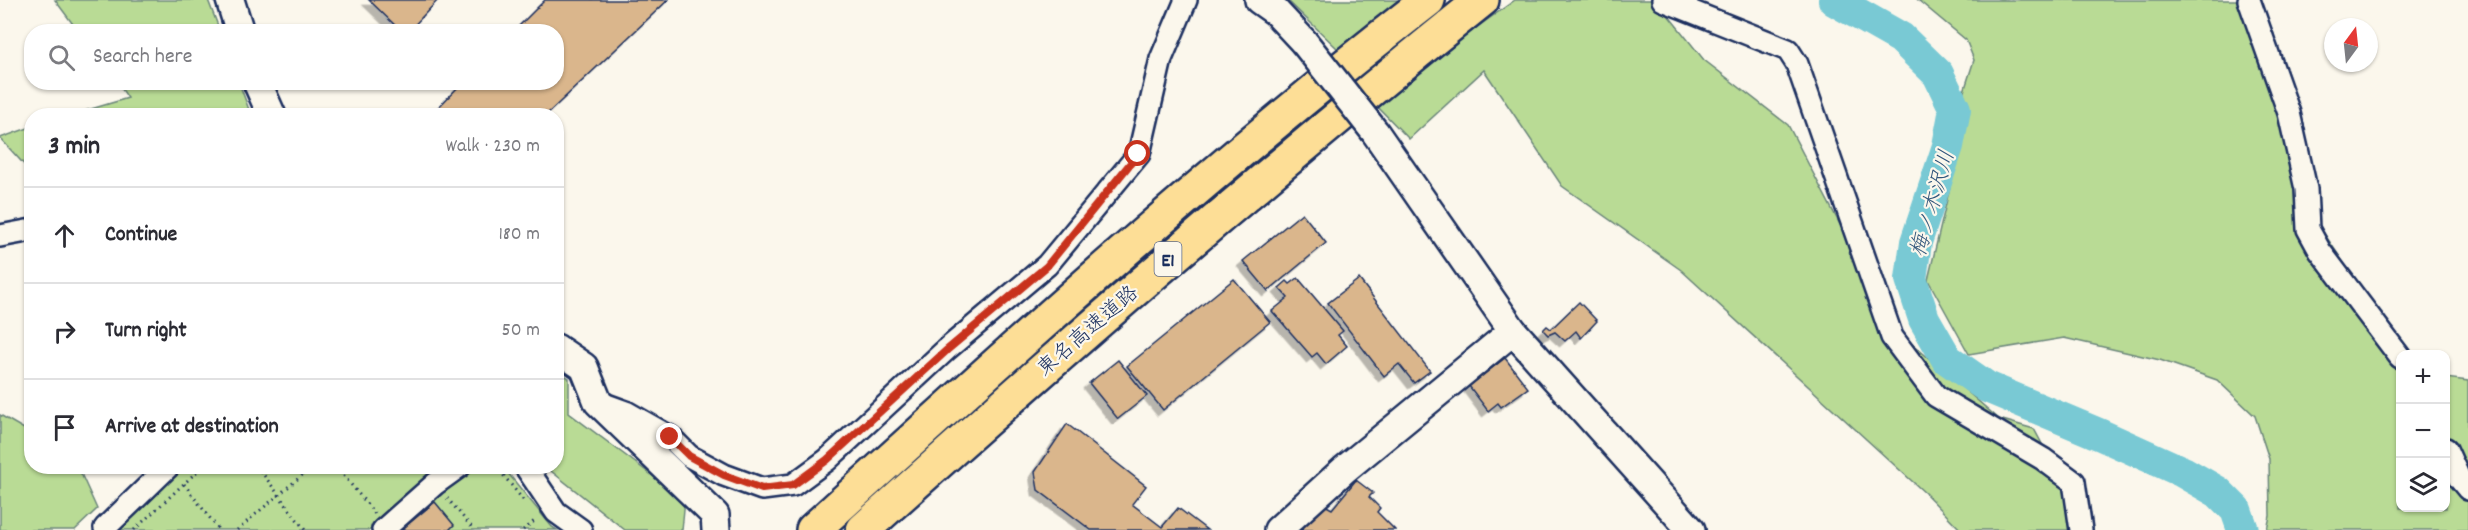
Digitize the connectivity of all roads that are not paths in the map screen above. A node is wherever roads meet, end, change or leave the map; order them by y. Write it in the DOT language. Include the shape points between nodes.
graph roads {
  1 [pos="230,0"];
  2 [pos="1186,0"];
  3 [pos="1259,0"];
  4 [pos="1428,0"];
  5 [pos="1482,0"];
  6 [pos="1663,0"];
  7 [pos="2249,0"];
  8 [pos="238,24"];
  9 [pos="261,90"];
  10 [pos="268,108"];
  11 [pos="24,232"];
  12 [pos="0,236"];
  13 [pos="1513,331"];
  14 [pos="2396,352"];
  15 [pos="564,353"];
  16 [pos="598,402"];
  17 [pos="2449,458"];
  18 [pos="162,474"];
  19 [pos="449,474"];
  20 [pos="530,474"];
  21 [pos="2468,489"];
  22 [pos="385,529"];
  23 [pos="106,530"];
  24 [pos="581,530"];
  25 [pos="716,530"];
  26 [pos="813,530"];
  27 [pos="863,530"];
  28 [pos="1278,530"];
  29 [pos="1690,530"];
  30 [pos="2081,530"];
  1 -- 8 [label="street"];
  2 -- 16 [label="street" via="1161,59 1138,154 1047,266 947,350 827,460 793,485 762,489 724,475 689,456 670,437 627,412"];
  3 -- 13 [label="street, bridge" via="1304,42 1375,132"];
  4 -- 26 [label="highway, 東名高速道路 / E1" via="1354,57 1124,251"];
  5 -- 27 [label="highway, 東名高速道路 / E1" via="1138,284"];
  6 -- 30 [label="street" via="1788,50 1797,64 1892,337 1936,396 2043,459 2074,482"];
  7 -- 14 [label="street" via="2295,133 2306,189 2308,229 2320,251"];
  9 -- 10 [label="street"];
  11 -- 12 [label="street"];
  13 -- 28 [label="street"];
  13 -- 29 [label="street"];
  15 -- 16 [label="street" via="584,367"];
  16 -- 25 [label="street" via="715,515"];
  17 -- 21 [label="street"];
  18 -- 23 [label="street"];
  19 -- 22 [label="street"];
  20 -- 24 [label="street" via="556,512"];
}
